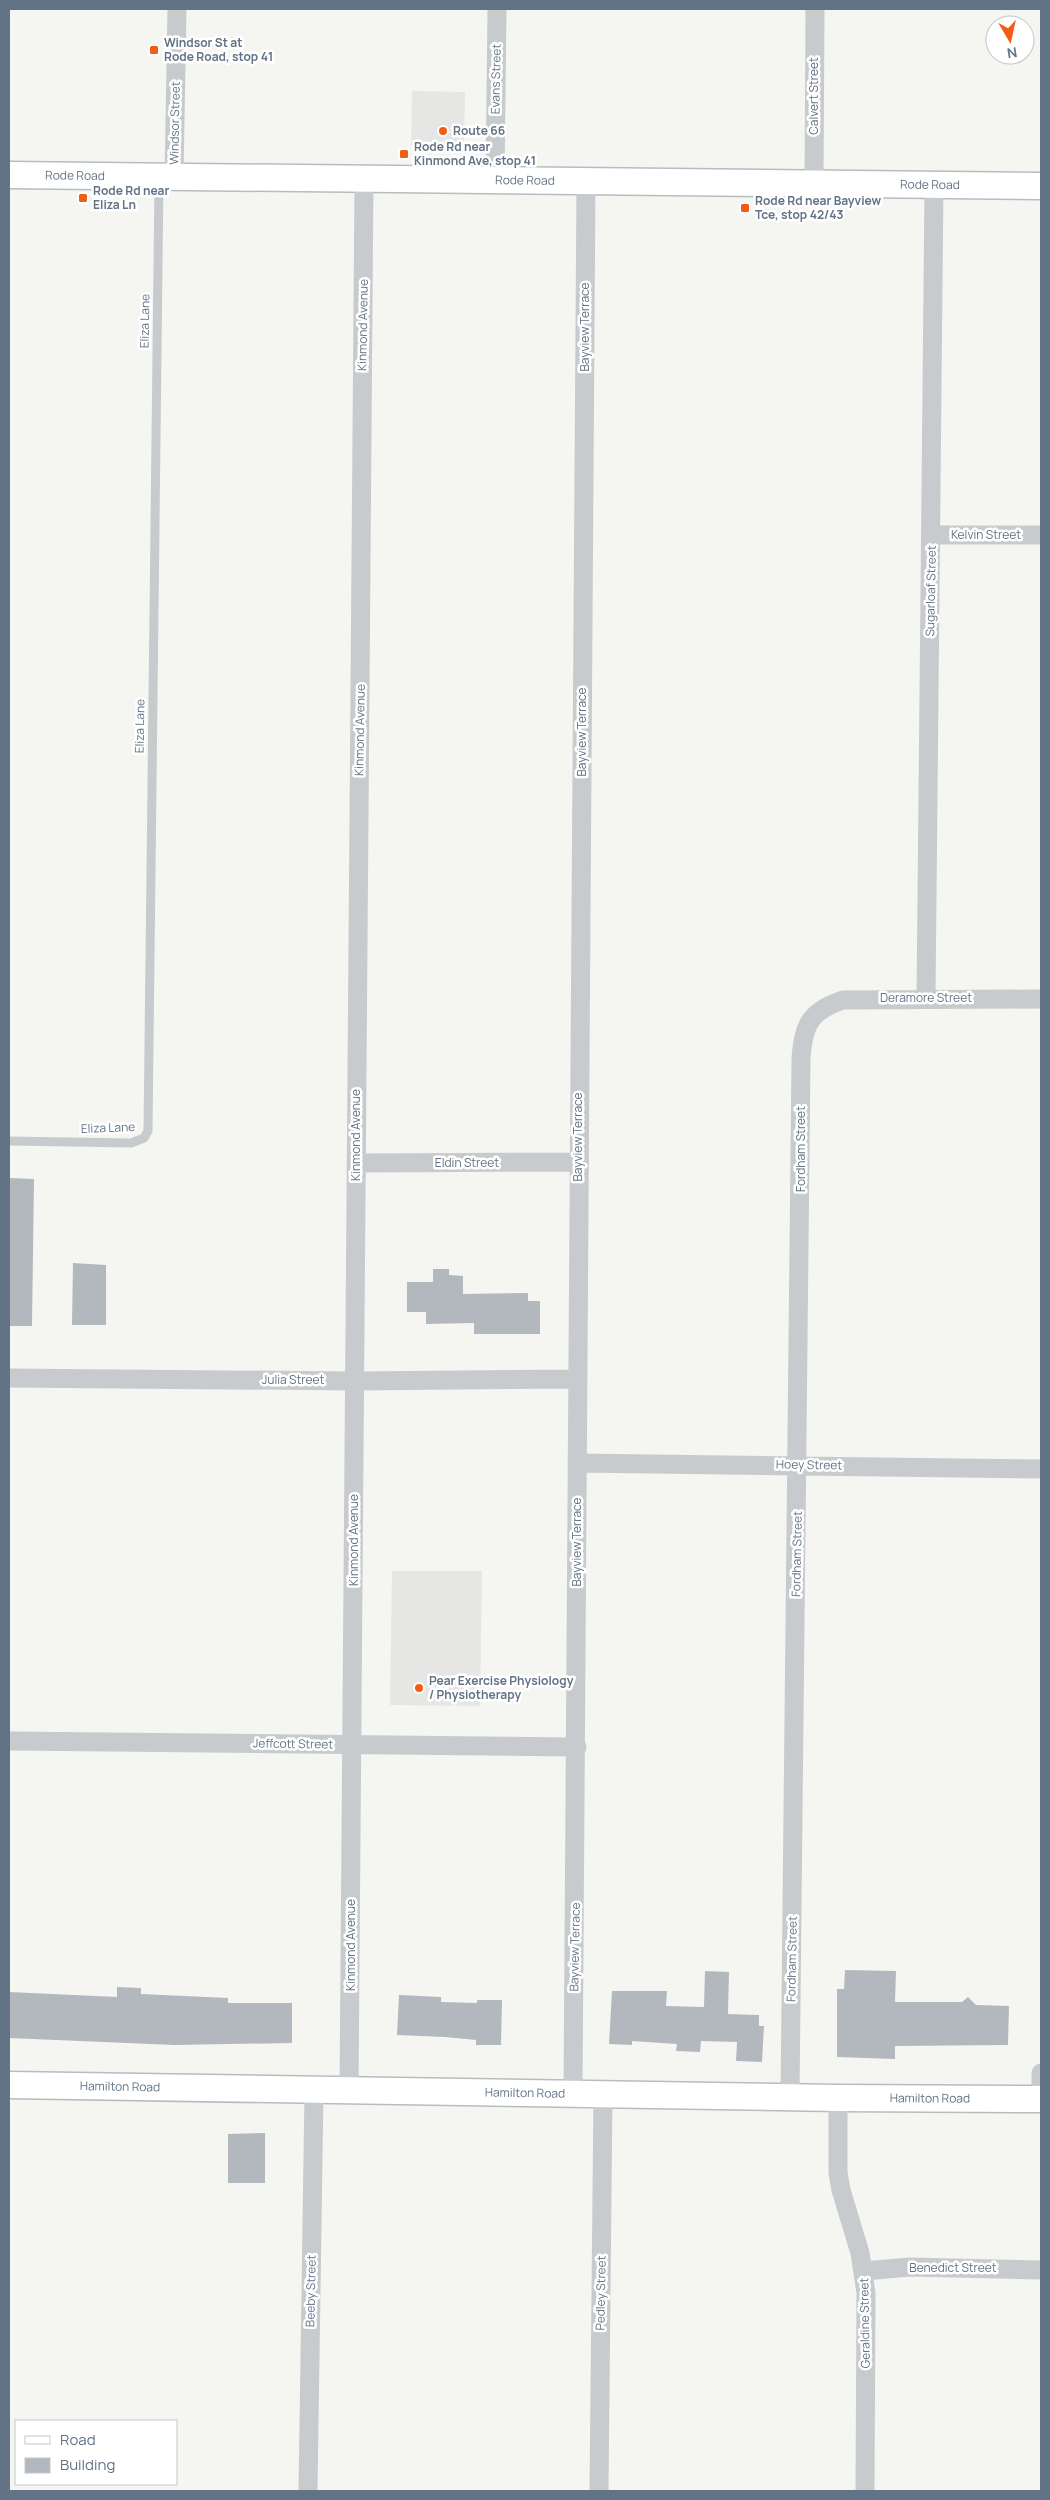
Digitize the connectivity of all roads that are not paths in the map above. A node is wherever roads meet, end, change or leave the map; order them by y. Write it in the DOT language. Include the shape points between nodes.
graph roads {
  1 [pos="177,9"];
  2 [pos="497,9"];
  3 [pos="815,9"];
  4 [pos="9,175"];
  5 [pos="167,177"];
  6 [pos="364,179"];
  7 [pos="495,180"];
  8 [pos="586,181"];
  9 [pos="814,183"];
  10 [pos="934,185"];
  11 [pos="1041,186"];
  12 [pos="932,535"];
  13 [pos="1041,535"];
  14 [pos="926,998"];
  15 [pos="1041,999"];
  16 [pos="814,1014"];
  17 [pos="9,1141"];
  18 [pos="578,1162"];
  19 [pos="356,1163"];
  20 [pos="9,1378"];
  21 [pos="577,1379"];
  22 [pos="356,1381"];
  23 [pos="577,1463"];
  24 [pos="798,1465"];
  25 [pos="1041,1468"];
  26 [pos="9,1741"];
  27 [pos="352,1744"];
  28 [pos="577,1748"];
  29 [pos="1041,2073"];
  30 [pos="9,2085"];
  31 [pos="314,2091"];
  32 [pos="349,2091"];
  33 [pos="573,2093"];
  34 [pos="602,2094"];
  35 [pos="790,2096"];
  36 [pos="838,2098"];
  37 [pos="1041,2099"];
  38 [pos="1041,2270"];
  39 [pos="864,2271"];
  40 [pos="308,2491"];
  41 [pos="599,2491"];
  42 [pos="865,2491"];
  1 -- 5 [label="street, Windsor Street"];
  2 -- 7 [label="street, Evans Street"];
  3 -- 9 [label="street, Calvert Street"];
  4 -- 5 [label="main road, Rode Road"];
  5 -- 6 [label="main road, Rode Road"];
  5 -- 17 [label="lane, Eliza Lane" via="148,1131 144,1138 132,1143"];
  6 -- 7 [label="main road, Rode Road"];
  6 -- 19 [label="street, Kinmond Avenue"];
  7 -- 8 [label="main road, Rode Road"];
  8 -- 9 [label="main road, Rode Road"];
  8 -- 18 [label="street, Bayview Terrace"];
  9 -- 10 [label="main road, Rode Road"];
  10 -- 11 [label="main road, Rode Road"];
  10 -- 12 [label="street, Sugarloaf Street"];
  12 -- 13 [label="street, Kelvin Street"];
  12 -- 14 [label="street, Sugarloaf Street"];
  14 -- 15 [label="street, Deramore Street"];
  14 -- 16 [label="street, Deramore Street" via="843,1000"];
  16 -- 24 [label="street, Fordham Street" via="805,1032 802,1052"];
  18 -- 19 [label="street, Eldin Street"];
  18 -- 21 [label="street, Bayview Terrace"];
  19 -- 22 [label="street, Kinmond Avenue"];
  20 -- 22 [label="street, Julia Street"];
  21 -- 22 [label="street, Julia Street"];
  21 -- 23 [label="street, Bayview Terrace"];
  22 -- 27 [label="street, Kinmond Avenue"];
  23 -- 24 [label="street, Hoey Street"];
  23 -- 28 [label="street, Bayview Terrace"];
  24 -- 25 [label="street, Hoey Street"];
  24 -- 35 [label="street, Fordham Street"];
  26 -- 27 [label="street, Jeffcott Street"];
  27 -- 28 [label="street, Jeffcott Street"];
  27 -- 32 [label="street, Kinmond Avenue"];
  28 -- 33 [label="street, Bayview Terrace"];
  29 -- 37 [label="street"];
  30 -- 31 [label="main road, Hamilton Road"];
  31 -- 32 [label="main road, Hamilton Road"];
  31 -- 40 [label="street, Beeby Street"];
  32 -- 33 [label="main road, Hamilton Road"];
  33 -- 34 [label="main road, Hamilton Road"];
  34 -- 35 [label="main road, Hamilton Road"];
  34 -- 41 [label="street, Pedley Street"];
  35 -- 36 [label="main road, Hamilton Road"];
  36 -- 37 [label="main road, Hamilton Road"];
  36 -- 39 [label="street, Geraldine Street" via="838,2173"];
  38 -- 39 [label="street, Benedict Street" via="910,2267"];
  39 -- 42 [label="street, Geraldine Street" via="867,2314"];
}
